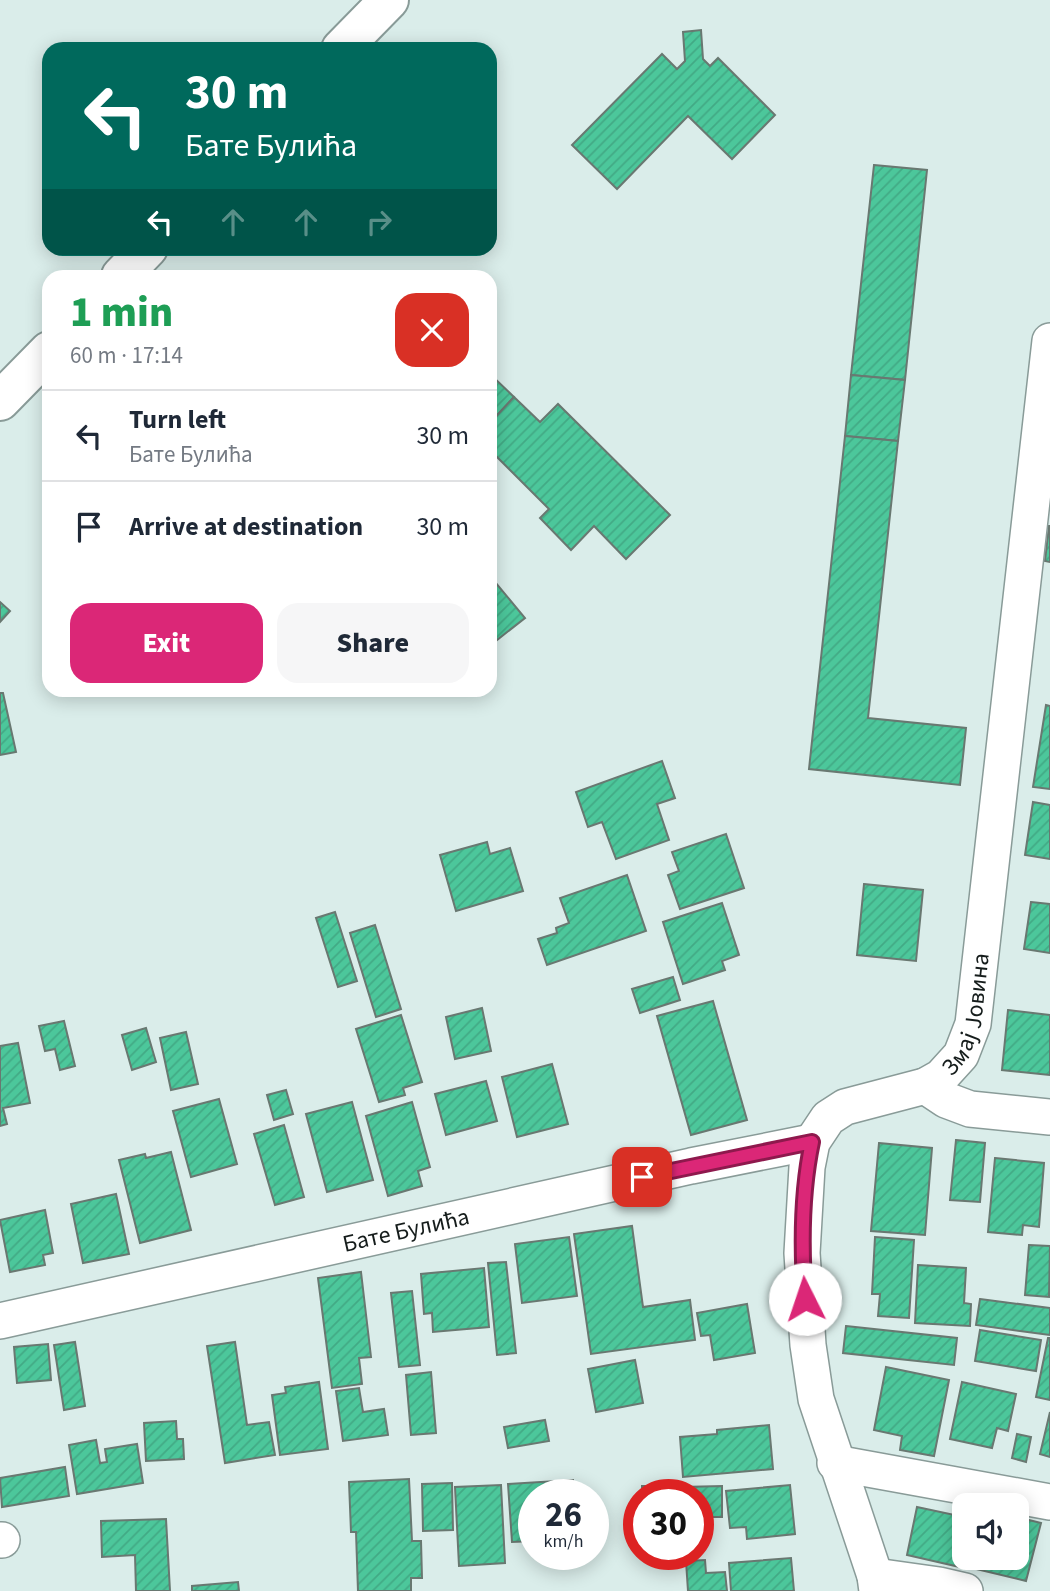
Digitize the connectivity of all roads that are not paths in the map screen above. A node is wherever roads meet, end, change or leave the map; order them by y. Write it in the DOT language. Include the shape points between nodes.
graph roads {
  1 [pos="389,0"];
  2 [pos="348,42"];
  3 [pos="140,256"];
  4 [pos="127,270"];
  5 [pos="1050,341"];
  6 [pos="42,358"];
  7 [pos="0,401"];
  8 [pos="925,1086"];
  9 [pos="1050,1117"];
  10 [pos="812,1142"];
  11 [pos="0,1321"];
  12 [pos="835,1463"];
  13 [pos="1050,1502"];
  14 [pos="876,1583"];
  15 [pos="965,1591"];
  1 -- 2 [label="street"];
  3 -- 4 [label="street"];
  5 -- 8 [label="street, Змај Јовина" via="972,1024 952,1067"];
  6 -- 7 [label="street"];
  8 -- 9 [label="street" via="970,1110"];
  8 -- 10 [label="street, Змај Јовина" via="845,1107 828,1118"];
  10 -- 11 [label="street, Бате Булића"];
  10 -- 12 [label="street, Змај Јовина" via="802,1253 808,1345 816,1399"];
  12 -- 13 [label="street"];
  12 -- 14 [label="street, Змај Јовина"];
  14 -- 15 [label="street" via="939,1585"];
}
